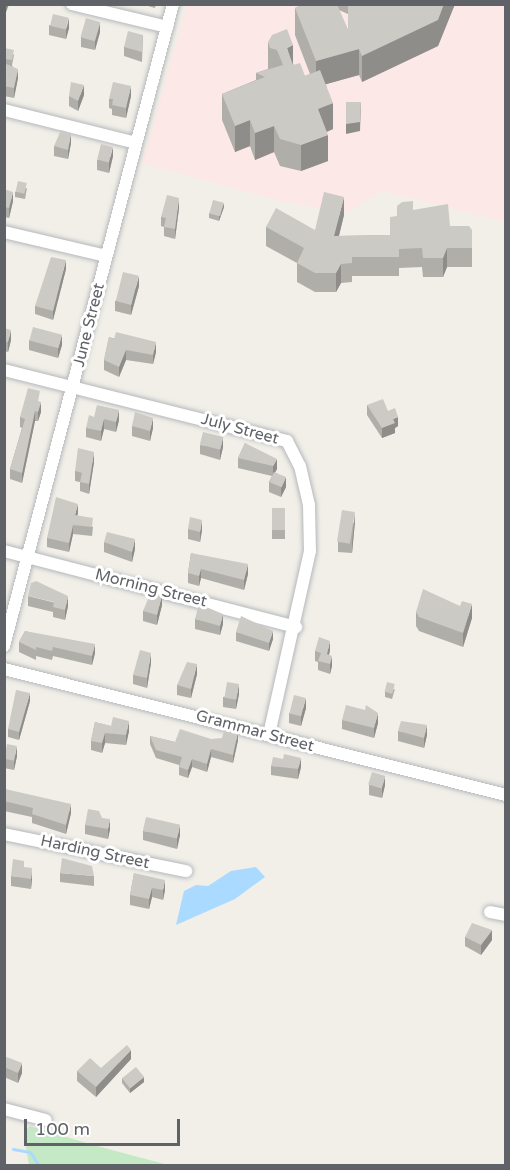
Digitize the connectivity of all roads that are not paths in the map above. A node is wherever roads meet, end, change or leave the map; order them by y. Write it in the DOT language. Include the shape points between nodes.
graph roads {
  1 [pos="72,4"];
  2 [pos="173,4"];
  3 [pos="167,27"];
  4 [pos="4,110"];
  5 [pos="136,143"];
  6 [pos="4,232"];
  7 [pos="106,256"];
  8 [pos="4,370"];
  9 [pos="74,387"];
  10 [pos="4,551"];
  11 [pos="29,557"];
  12 [pos="296,627"];
  13 [pos="4,646"];
  14 [pos="4,669"];
  15 [pos="269,734"];
  16 [pos="506,795"];
  17 [pos="4,834"];
  18 [pos="186,871"];
  19 [pos="490,912"];
  20 [pos="506,915"];
  21 [pos="4,1108"];
  22 [pos="46,1120"];
  1 -- 3 [label="street"];
  2 -- 3 [label="street, June Street"];
  3 -- 5 [label="street, June Street"];
  4 -- 5 [label="street"];
  5 -- 7 [label="street, June Street"];
  6 -- 7 [label="street"];
  7 -- 9 [label="street, June Street"];
  8 -- 9 [label="street, July Street"];
  9 -- 11 [label="street, June Street"];
  9 -- 12 [label="street, July Street" via="287,441 300,466 311,524 308,573"];
  10 -- 11 [label="street, Morning Street"];
  11 -- 12 [label="street, Morning Street"];
  11 -- 13 [label="street, June Street"];
  12 -- 15 [label="street, July Street"];
  14 -- 15 [label="street, Grammar Street"];
  15 -- 16 [label="street, Grammar Street"];
  17 -- 18 [label="street, Harding Street"];
  19 -- 20 [label="street"];
  21 -- 22 [label="street"];
}
